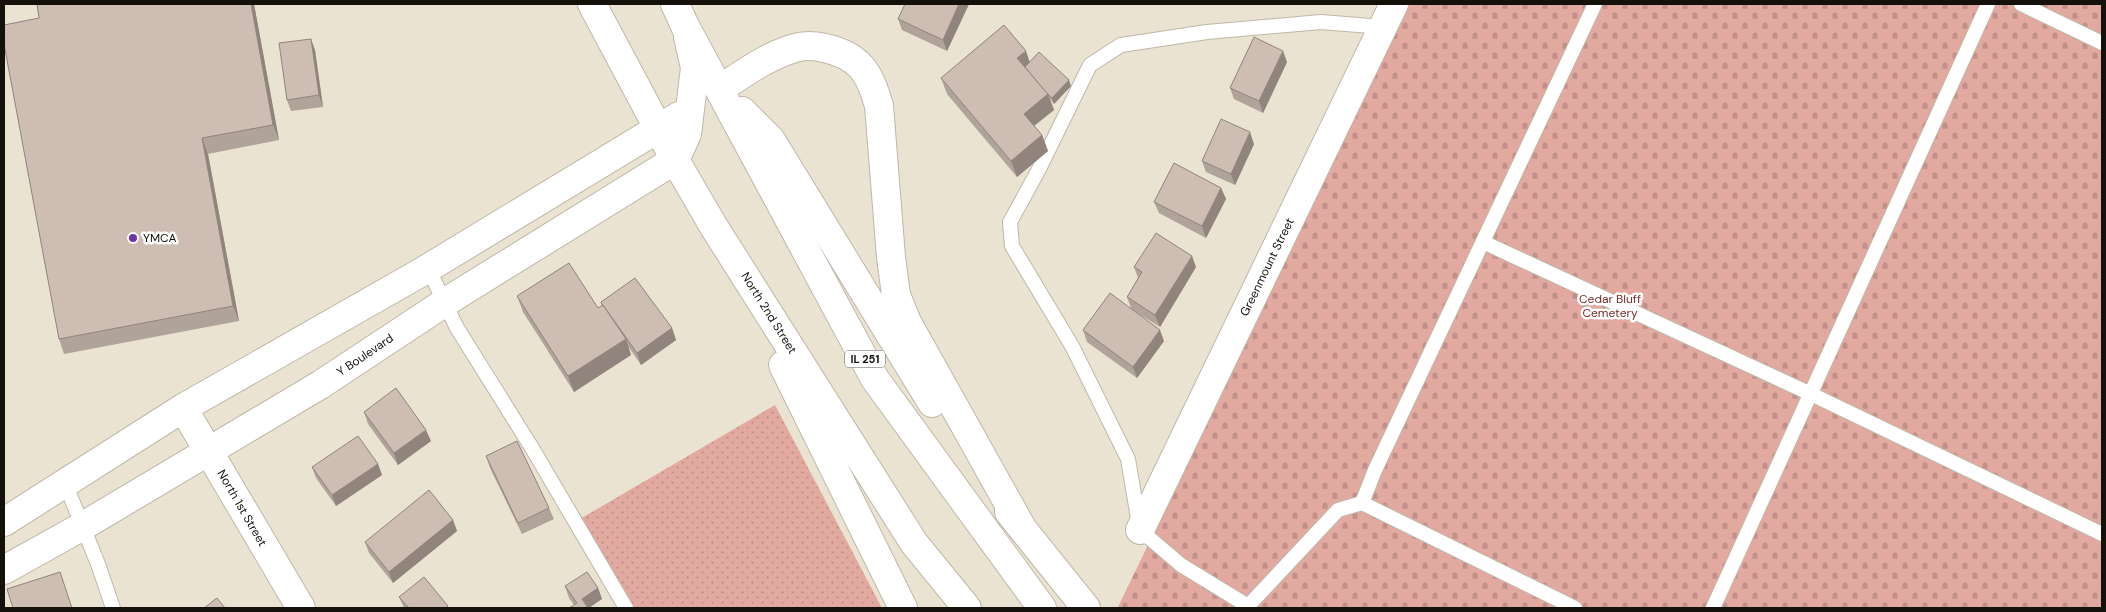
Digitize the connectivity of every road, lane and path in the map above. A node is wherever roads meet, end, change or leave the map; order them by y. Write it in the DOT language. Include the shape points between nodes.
graph roads {
  1 [pos="592,4"];
  2 [pos="1595,4"];
  3 [pos="1988,4"];
  4 [pos="2021,4"];
  5 [pos="680,15"];
  6 [pos="1389,16"];
  7 [pos="2102,43"];
  8 [pos="720,89"];
  9 [pos="690,109"];
  10 [pos="659,130"];
  11 [pos="675,160"];
  12 [pos="714,227"];
  13 [pos="1483,242"];
  14 [pos="428,268"];
  15 [pos="444,302"];
  16 [pos="1811,394"];
  17 [pos="183,408"];
  18 [pos="208,452"];
  19 [pos="65,483"];
  20 [pos="1362,503"];
  21 [pos="4,522"];
  22 [pos="83,526"];
  23 [pos="1021,526"];
  24 [pos="1140,530"];
  25 [pos="2102,534"];
  26 [pos="4,570"];
  27 [pos="113,608"];
  28 [pos="301,608"];
  29 [pos="626,608"];
  30 [pos="903,608"];
  31 [pos="968,608"];
  32 [pos="1042,608"];
  33 [pos="1086,608"];
  34 [pos="1575,608"];
  35 [pos="1713,608"];
  1 -- 10 [label="main road, North 2nd Street"];
  2 -- 13 [label="lane"];
  3 -- 16 [label="lane"];
  4 -- 7 [label="lane"];
  5 -- 8 [label="main road, IL 251"];
  5 -- 9 [label="main road" via="695,68"];
  6 -- 24 [label="main road, Greenmount Street"];
  6 -- 24 [label="lane" via="1207,32 1121,45 1090,65 1010,222 1012,246 1072,346 1128,459"];
  8 -- 9 [label="main road"];
  8 -- 23 [label="main road" via="771,140 968,461"];
  8 -- 23 [label="main road" via="760,63 795,48 816,46 840,51 862,67 873,84 879,106 896,295 907,322"];
  8 -- 32 [label="main road, IL 251" via="875,378"];
  9 -- 10 [label="main road"];
  9 -- 11 [label="main road" via="687,134"];
  10 -- 11 [label="main road, North 2nd Street"];
  10 -- 14 [label="main road"];
  11 -- 12 [label="main road, North 2nd Street"];
  11 -- 15 [label="main road, Y Boulevard"];
  12 -- 30 [label="main road"];
  12 -- 31 [label="main road, North 2nd Street" via="914,543"];
  13 -- 16 [label="lane"];
  13 -- 20 [label="lane"];
  14 -- 15 [label="lane"];
  14 -- 17 [label="main road"];
  15 -- 18 [label="main road, Y Boulevard" via="320,385"];
  15 -- 29 [label="lane"];
  16 -- 25 [label="lane"];
  16 -- 35 [label="lane"];
  17 -- 18 [label="main road, North 1st Street"];
  17 -- 19 [label="main road"];
  18 -- 22 [label="main road, Y Boulevard"];
  18 -- 28 [label="main road, North 1st Street"];
  19 -- 21 [label="main road"];
  19 -- 22 [label="lane"];
  20 -- 24 [label="lane" via="1338,510 1248,606 1181,565"];
  20 -- 34 [label="lane"];
  22 -- 26 [label="main road, Y Boulevard"];
  22 -- 27 [label="lane"];
  23 -- 33 [label="main road"];
}
